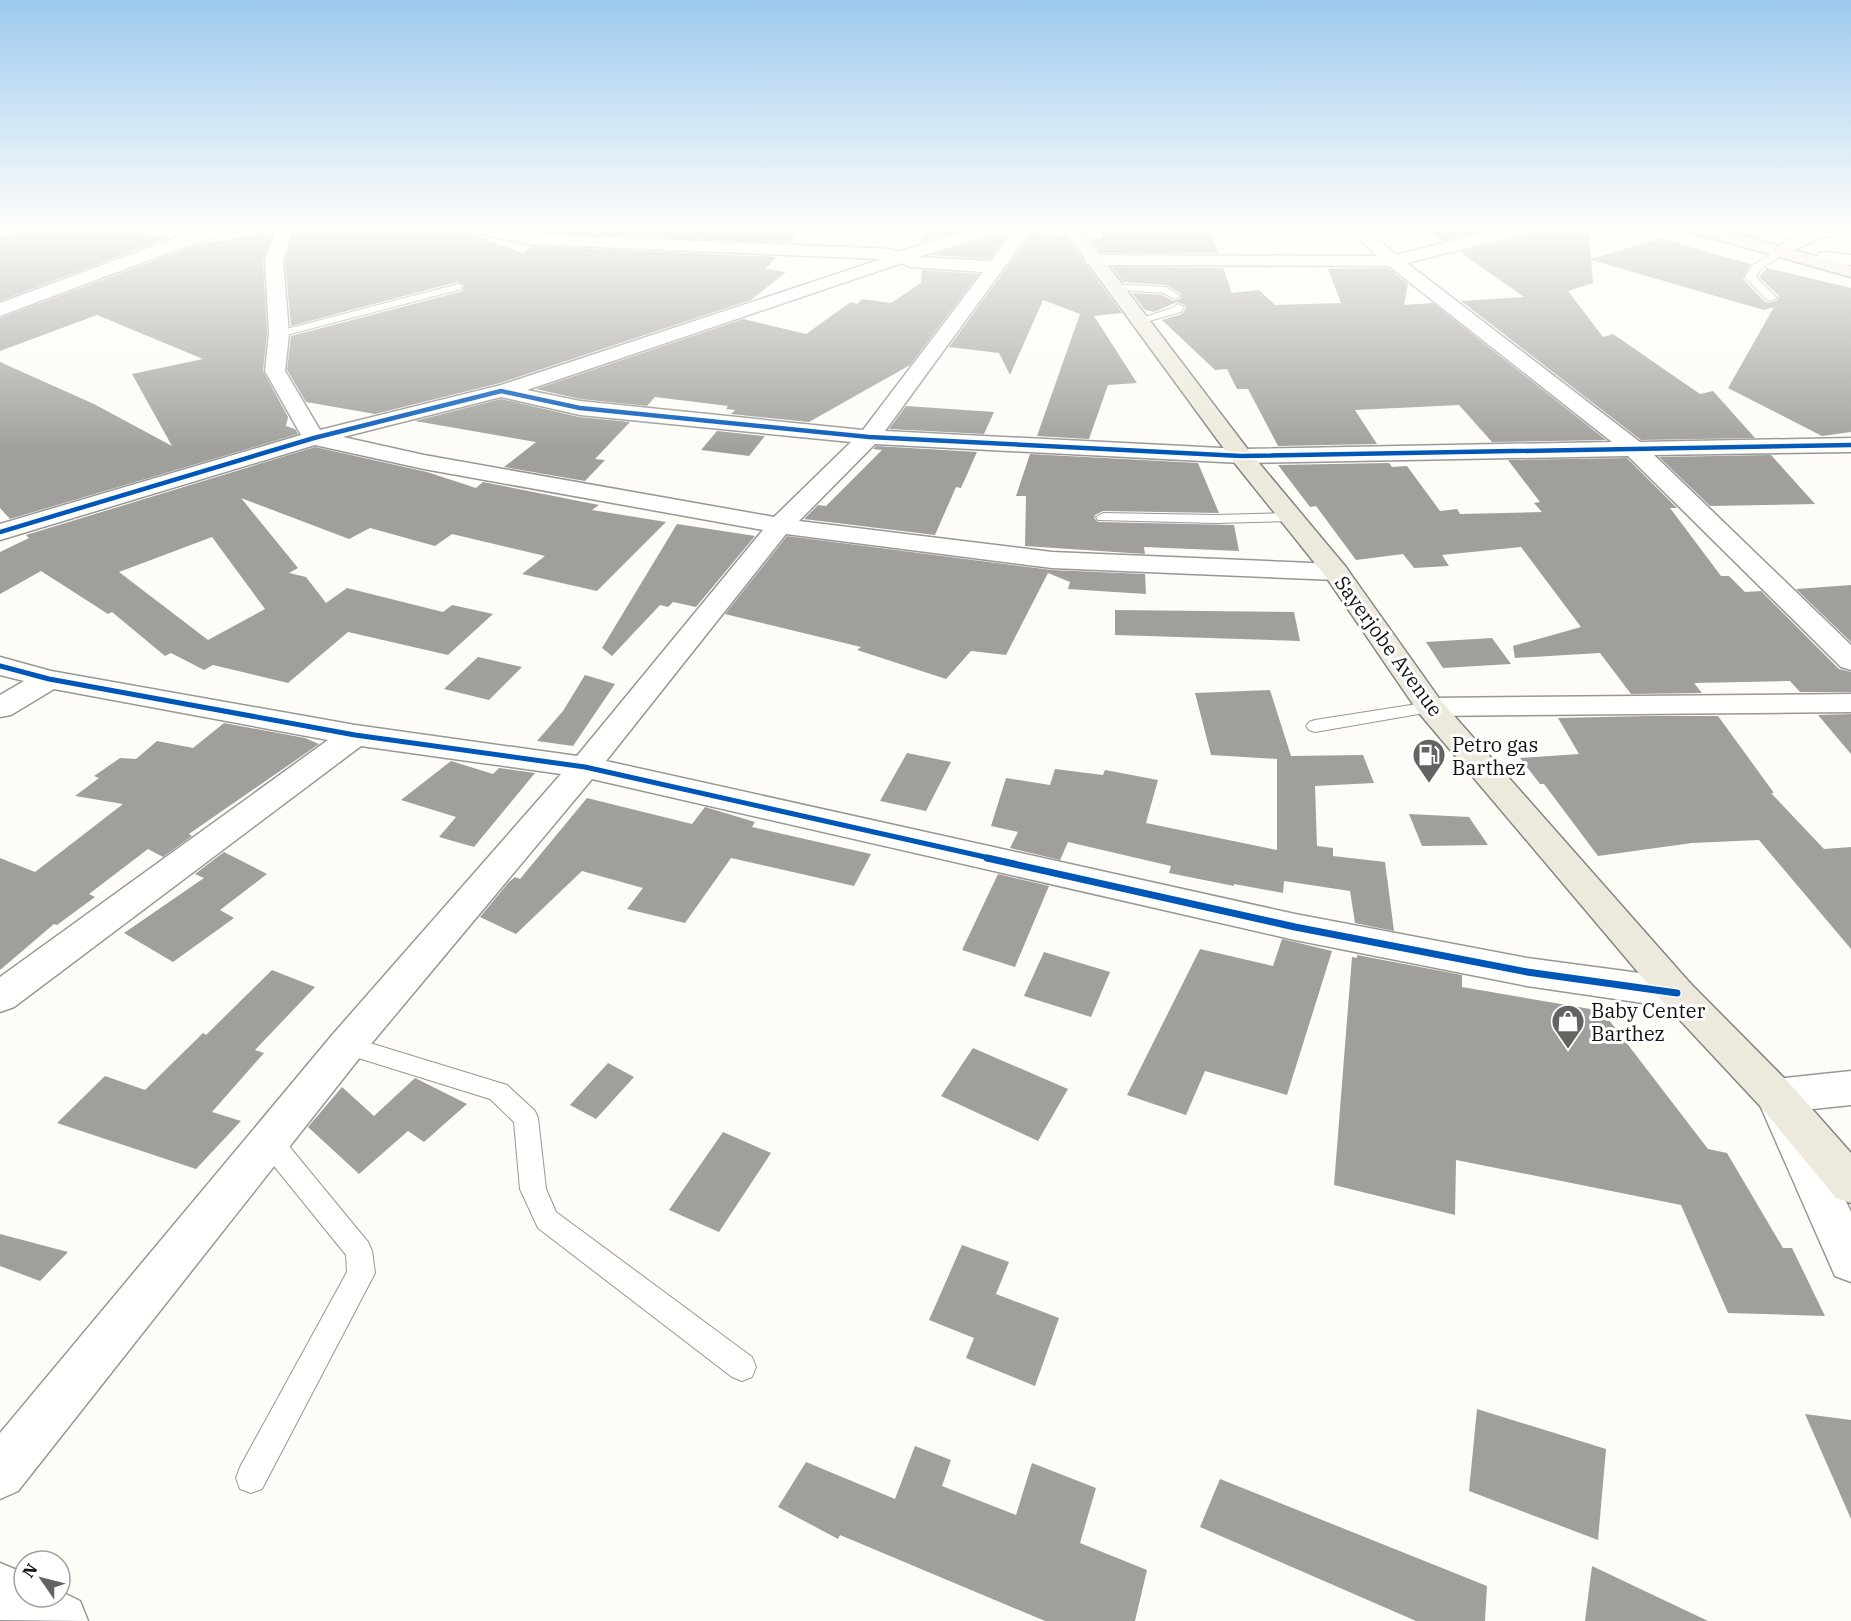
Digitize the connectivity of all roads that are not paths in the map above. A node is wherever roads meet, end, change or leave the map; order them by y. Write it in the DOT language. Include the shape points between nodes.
graph roads {
  1 [pos="25,301"];
  2 [pos="277,301"];
  3 [pos="403,301"];
  4 [pos="771,301"];
  5 [pos="969,301"];
  6 [pos="1123,301"];
  7 [pos="1176,301"];
  8 [pos="1444,301"];
  9 [pos="0,310"];
  10 [pos="1139,321"];
  11 [pos="279,334"];
  12 [pos="501,391"];
  13 [pos="869,437"];
  14 [pos="314,438"];
  15 [pos="1851,445"];
  16 [pos="1633,448"];
  17 [pos="1241,456"];
  18 [pos="1103,516"];
  19 [pos="1291,517"];
  20 [pos="780,526"];
  21 [pos="3,529"];
  22 [pos="1336,572"];
  23 [pos="1851,661"];
  24 [pos="0,666"];
  25 [pos="49,679"];
  26 [pos="1851,703"];
  27 [pos="1430,706"];
  28 [pos="0,708"];
  29 [pos="1315,726"];
  30 [pos="356,735"];
  31 [pos="585,767"];
  32 [pos="1677,993"];
  33 [pos="0,997"];
  34 [pos="347,1046"];
  35 [pos="1851,1088"];
  36 [pos="1776,1096"];
  37 [pos="270,1143"];
  38 [pos="1851,1184"];
  39 [pos="1851,1261"];
  40 [pos="742,1367"];
  41 [pos="0,1473"];
  42 [pos="251,1478"];
  43 [pos="0,1590"];
  44 [pos="60,1621"];
  1 -- 9 [label="street"];
  2 -- 11 [label="street"];
  3 -- 11 [label="lane"];
  4 -- 12 [label="street"];
  5 -- 13 [label="street"];
  6 -- 10 [label="main road, Sayerjobe Avenue"];
  7 -- 10 [label="lane" via="1177,310"];
  8 -- 16 [label="street"];
  10 -- 17 [label="main road, Sayerjobe Avenue"];
  11 -- 14 [label="street" via="275,371"];
  12 -- 13 [label="street" via="580,408"];
  12 -- 14 [label="street"];
  13 -- 17 [label="street"];
  13 -- 20 [label="street"];
  14 -- 20 [label="street" via="424,462"];
  14 -- 21 [label="street"];
  15 -- 16 [label="street"];
  16 -- 17 [label="street"];
  16 -- 23 [label="street"];
  17 -- 19 [label="main road, Sayerjobe Avenue"];
  18 -- 19 [label="lane"];
  19 -- 22 [label="main road, Sayerjobe Avenue"];
  20 -- 22 [label="street" via="1052,560"];
  20 -- 31 [label="street"];
  22 -- 27 [label="main road, Sayerjobe Avenue"];
  24 -- 25 [label="street"];
  25 -- 28 [label="street"];
  25 -- 30 [label="street"];
  26 -- 27 [label="street"];
  27 -- 29 [label="lane"];
  27 -- 32 [label="main road, Sayerjobe Avenue"];
  30 -- 31 [label="street"];
  30 -- 33 [label="street"];
  31 -- 32 [label="street" via="1295,927 1527,972"];
  31 -- 34 [label="street"];
  32 -- 36 [label="main road, Sayerjobe Avenue"];
  34 -- 37 [label="street"];
  34 -- 40 [label="lane" via="498,1092 526,1118 533,1189 547,1220"];
  35 -- 36 [label="street"];
  36 -- 38 [label="main road, Sayerjobe Avenue"];
  36 -- 39 [label="street"];
  37 -- 41 [label="street"];
  37 -- 42 [label="lane" via="359,1251 361,1273"];
  43 -- 44 [label="street"];
}
